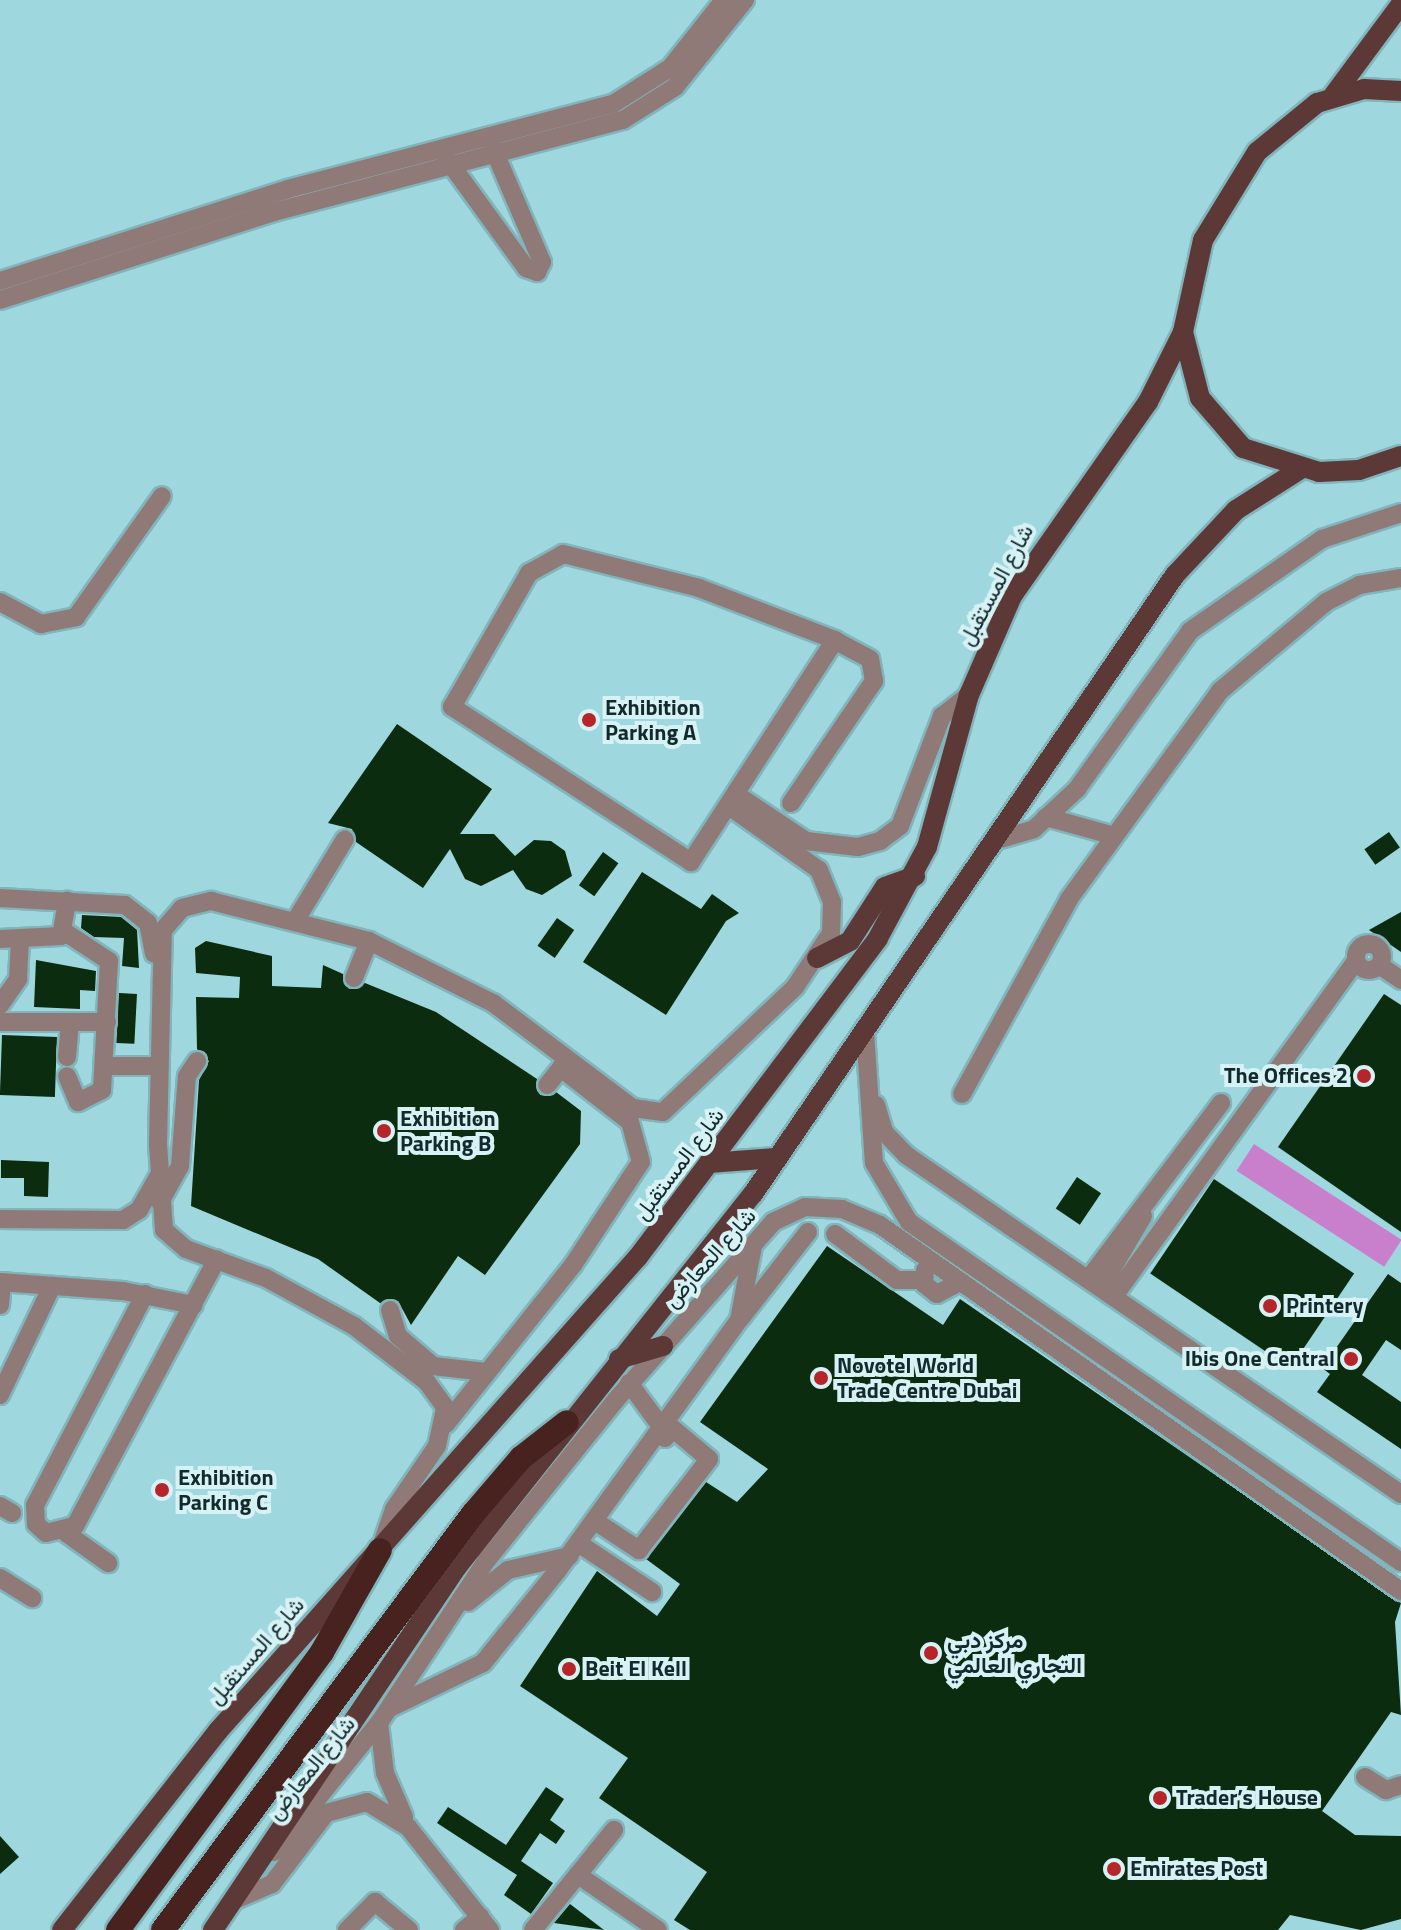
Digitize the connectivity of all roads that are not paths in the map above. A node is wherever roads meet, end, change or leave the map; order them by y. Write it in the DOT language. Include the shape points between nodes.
graph roads {
  1 [pos="724,0"];
  2 [pos="745,0"];
  3 [pos="1401,4"];
  4 [pos="1401,91"];
  5 [pos="1333,96"];
  6 [pos="490,144"];
  7 [pos="445,156"];
  8 [pos="0,281"];
  9 [pos="0,300"];
  10 [pos="1183,332"];
  11 [pos="1401,456"];
  12 [pos="1299,470"];
  13 [pos="162,496"];
  14 [pos="1401,513"];
  15 [pos="1401,578"];
  16 [pos="0,602"];
  17 [pos="835,640"];
  18 [pos="969,695"];
  19 [pos="733,801"];
  20 [pos="791,803"];
  21 [pos="1046,817"];
  22 [pos="1111,835"];
  23 [pos="345,839"];
  24 [pos="1000,839"];
  25 [pos="915,876"];
  26 [pos="0,898"];
  27 [pos="67,901"];
  28 [pos="297,918"];
  29 [pos="65,932"];
  30 [pos="0,939"];
  31 [pos="20,939"];
  32 [pos="369,941"];
  33 [pos="817,958"];
  34 [pos="354,978"];
  35 [pos="1401,980"];
  36 [pos="159,988"];
  37 [pos="0,1005"];
  38 [pos="0,1022"];
  39 [pos="70,1022"];
  40 [pos="107,1022"];
  41 [pos="871,1023"];
  42 [pos="67,1057"];
  43 [pos="197,1061"];
  44 [pos="104,1066"];
  45 [pos="159,1066"];
  46 [pos="67,1076"];
  47 [pos="547,1085"];
  48 [pos="962,1094"];
  49 [pos="1221,1103"];
  50 [pos="776,1158"];
  51 [pos="709,1163"];
  52 [pos="160,1174"];
  53 [pos="160,1202"];
  54 [pos="0,1219"];
  55 [pos="808,1232"];
  56 [pos="835,1234"];
  57 [pos="753,1244"];
  58 [pos="217,1259"];
  59 [pos="930,1261"];
  60 [pos="923,1280"];
  61 [pos="1,1282"];
  62 [pos="960,1282"];
  63 [pos="52,1286"];
  64 [pos="1102,1286"];
  65 [pos="145,1294"];
  66 [pos="0,1305"];
  67 [pos="194,1305"];
  68 [pos="390,1310"];
  69 [pos="739,1320"];
  70 [pos="663,1346"];
  71 [pos="619,1359"];
  72 [pos="7,1366"];
  73 [pos="486,1372"];
  74 [pos="629,1383"];
  75 [pos="0,1395"];
  76 [pos="567,1422"];
  77 [pos="446,1424"];
  78 [pos="658,1428"];
  79 [pos="1401,1494"];
  80 [pos="595,1521"];
  81 [pos="66,1533"];
  82 [pos="380,1550"];
  83 [pos="573,1550"];
  84 [pos="1401,1562"];
  85 [pos="108,1563"];
  86 [pos="0,1578"];
  87 [pos="1401,1591"];
  88 [pos="652,1592"];
  89 [pos="32,1598"];
  90 [pos="436,1636"];
  91 [pos="384,1715"];
  92 [pos="1365,1777"];
  93 [pos="1401,1785"];
  94 [pos="408,1827"];
  95 [pos="614,1830"];
  96 [pos="578,1875"];
  97 [pos="251,1878"];
  98 [pos="235,1900"];
  99 [pos="486,1926"];
  100 [pos="62,1930"];
  101 [pos="118,1930"];
  102 [pos="163,1930"];
  103 [pos="213,1930"];
  104 [pos="347,1930"];
  105 [pos="409,1930"];
  106 [pos="464,1930"];
  107 [pos="533,1930"];
  108 [pos="658,1930"];
  1 -- 6 [label="street" via="643,90"];
  2 -- 6 [label="street" via="675,87 642,111"];
  3 -- 5 [label="main road"];
  4 -- 5 [label="main road"];
  5 -- 10 [label="main road" via="1287,123 1232,185 1196,259"];
  6 -- 7 [label="street"];
  6 -- 7 [label="street" via="541,259 537,272 526,268"];
  7 -- 8 [label="street" via="274,193"];
  7 -- 9 [label="street"];
  10 -- 12 [label="main road" via="1193,383 1219,426 1262,458"];
  10 -- 18 [label="main road, شارع المستقبل" via="1132,427 1030,564"];
  11 -- 12 [label="main road" via="1359,470"];
  12 -- 24 [label="main road" via="1236,510 1175,575"];
  13 -- 16 [label="street" via="76,617 41,624"];
  14 -- 21 [label="street" via="1322,539 1190,631 1081,784"];
  15 -- 22 [label="street" via="1342,592 1270,643 1220,691"];
  17 -- 19 [label="street"];
  17 -- 19 [label="street" via="699,588 554,555 529,573 452,696 458,716 681,861 698,857"];
  17 -- 20 [label="street" via="870,659 874,681"];
  18 -- 19 [label="street" via="938,723 900,826 869,845 815,844"];
  18 -- 25 [label="main road, شارع المستقبل"];
  19 -- 33 [label="street" via="819,870 832,902 831,933"];
  21 -- 22 [label="street"];
  21 -- 24 [label="street" via="1026,834"];
  22 -- 48 [label="street" via="1030,965"];
  23 -- 28 [label="street"];
  24 -- 41 [label="main road"];
  25 -- 33 [label="main road" via="885,887 850,941"];
  25 -- 51 [label="main road, شارع المستقبل" via="878,938"];
  26 -- 27 [label="street"];
  27 -- 29 [label="street"];
  27 -- 36 [label="street" via="116,902 142,915 152,932"];
  28 -- 32 [label="street"];
  28 -- 36 [label="street" via="211,901 182,908 163,930"];
  29 -- 31 [label="street"];
  29 -- 40 [label="street" via="80,948 109,958"];
  30 -- 31 [label="street"];
  31 -- 37 [label="street" via="18,979"];
  32 -- 33 [label="street" via="473,991 633,1108 655,1114 679,1103"];
  32 -- 34 [label="street"];
  35 -- 64 [label="street" via="1379,965 1365,969 1356,961"];
  36 -- 45 [label="street"];
  38 -- 39 [label="street"];
  39 -- 40 [label="street"];
  39 -- 42 [label="street"];
  40 -- 44 [label="street"];
  41 -- 50 [label="main road"];
  41 -- 64 [label="street" via="876,1111 890,1141"];
  41 -- 84 [label="street" via="874,1163 909,1222"];
  43 -- 53 [label="street" via="187,1076 180,1166"];
  44 -- 45 [label="street"];
  44 -- 46 [label="street" via="102,1090 90,1102 73,1098"];
  45 -- 52 [label="street"];
  47 -- 73 [label="street" via="561,1068 630,1122 641,1162 573,1265"];
  49 -- 64 [label="street"];
  50 -- 51 [label="main road"];
  50 -- 71 [label="main road" via="702,1262"];
  51 -- 82 [label="main road, شارع المستقبل" via="638,1257 483,1424"];
  52 -- 53 [label="street"];
  52 -- 54 [label="street" via="139,1210 123,1220"];
  53 -- 58 [label="street" via="170,1238"];
  55 -- 69 [label="street"];
  56 -- 60 [label="street" via="897,1280"];
  57 -- 59 [label="street, شارع المعارض" via="794,1210 830,1207 867,1218"];
  57 -- 69 [label="street"];
  57 -- 70 [label="street, شارع المعارض"];
  58 -- 67 [label="street"];
  58 -- 77 [label="street" via="300,1294 392,1353 438,1393"];
  59 -- 60 [label="street"];
  59 -- 62 [label="street, شارع المعارض"];
  60 -- 62 [label="street" via="942,1295"];
  61 -- 63 [label="street"];
  61 -- 66 [label="street"];
  62 -- 87 [label="street, شارع المعارض" via="989,1310 1363,1570"];
  63 -- 65 [label="street"];
  63 -- 72 [label="street"];
  64 -- 79 [label="street"];
  65 -- 67 [label="street"];
  65 -- 81 [label="street" via="35,1505 41,1529"];
  67 -- 81 [label="street"];
  68 -- 73 [label="street" via="398,1336 433,1366"];
  69 -- 78 [label="street"];
  70 -- 71 [label="main road"];
  70 -- 74 [label="street, شارع المعارض"];
  71 -- 76 [label="main road"];
  72 -- 75 [label="street"];
  73 -- 77 [label="street"];
  74 -- 78 [label="street"];
  74 -- 90 [label="street, شارع المعارض" via="505,1535"];
  76 -- 97 [label="main road" via="448,1580"];
  76 -- 102 [label="highway" via="487,1496"];
  77 -- 82 [label="street" via="394,1509"];
  78 -- 80 [label="street"];
  78 -- 80 [label="street" via="665,1438 672,1428 709,1459 639,1550"];
  80 -- 83 [label="street"];
  81 -- 85 [label="street"];
  82 -- 100 [label="main road, شارع المستقبل" via="218,1731"];
  82 -- 101 [label="highway" via="322,1652"];
  83 -- 88 [label="street"];
  83 -- 90 [label="street" via="496,1577"];
  83 -- 91 [label="street" via="483,1663"];
  86 -- 89 [label="street"];
  90 -- 91 [label="street, شارع المعارض"];
  91 -- 94 [label="street" via="385,1773"];
  91 -- 97 [label="street, شارع المعارض"];
  92 -- 93 [label="street" via="1386,1790"];
  94 -- 98 [label="street" via="377,1804 335,1807 272,1884"];
  94 -- 99 [label="street"];
  95 -- 96 [label="street"];
  96 -- 107 [label="street"];
  96 -- 108 [label="street"];
  97 -- 98 [label="main road"];
  98 -- 103 [label="main road"];
  99 -- 106 [label="street"];
  104 -- 105 [label="street" via="375,1902"];
}
